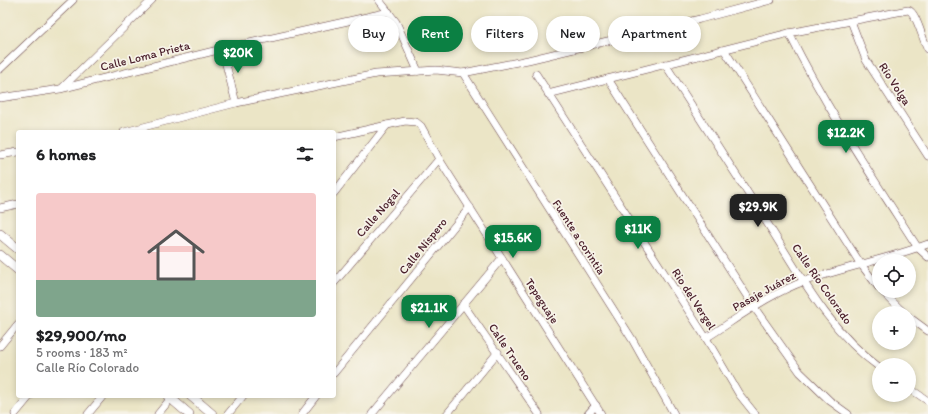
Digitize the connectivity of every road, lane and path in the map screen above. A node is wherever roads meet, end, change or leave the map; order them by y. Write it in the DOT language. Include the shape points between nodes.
graph roads {
  1 [pos="73,0"];
  2 [pos="152,0"];
  3 [pos="379,0"];
  4 [pos="771,0"];
  5 [pos="389,12"];
  6 [pos="851,21"];
  7 [pos="789,33"];
  8 [pos="222,49"];
  9 [pos="928,49"];
  10 [pos="725,51"];
  11 [pos="665,64"];
  12 [pos="0,69"];
  13 [pos="418,71"];
  14 [pos="463,73"];
  15 [pos="536,74"];
  16 [pos="608,79"];
  17 [pos="60,89"];
  18 [pos="548,94"];
  19 [pos="0,98"];
  20 [pos="236,103"];
  21 [pos="387,125"];
  22 [pos="132,130"];
  23 [pos="336,137"];
  24 [pos="16,152"];
  25 [pos="0,155"];
  26 [pos="928,156"];
  27 [pos="439,159"];
  28 [pos="336,190"];
  29 [pos="16,204"];
  30 [pos="470,207"];
  31 [pos="0,208"];
  32 [pos="0,234"];
  33 [pos="928,244"];
  34 [pos="16,247"];
  35 [pos="918,248"];
  36 [pos="928,257"];
  37 [pos="1,258"];
  38 [pos="502,258"];
  39 [pos="860,263"];
  40 [pos="16,269"];
  41 [pos="872,279"];
  42 [pos="336,281"];
  43 [pos="804,281"];
  44 [pos="889,298"];
  45 [pos="463,304"];
  46 [pos="897,306"];
  47 [pos="754,307"];
  48 [pos="916,322"];
  49 [pos="16,326"];
  50 [pos="928,330"];
  51 [pos="706,338"];
  52 [pos="0,346"];
  53 [pos="498,352"];
  54 [pos="872,361"];
  55 [pos="336,371"];
  56 [pos="916,393"];
  57 [pos="28,398"];
  58 [pos="101,398"];
  59 [pos="169,398"];
  60 [pos="171,398"];
  61 [pos="193,398"];
  62 [pos="241,398"];
  63 [pos="314,398"];
  64 [pos="928,401"];
  65 [pos="596,405"];
  66 [pos="16,414"];
  67 [pos="88,414"];
  68 [pos="158,414"];
  69 [pos="189,414"];
  70 [pos="212,414"];
  71 [pos="228,414"];
  72 [pos="302,414"];
  73 [pos="372,414"];
  74 [pos="447,414"];
  75 [pos="539,414"];
  76 [pos="588,414"];
  77 [pos="601,414"];
  78 [pos="674,414"];
  79 [pos="755,414"];
  80 [pos="848,414"];
  1 -- 12 [label="street"];
  2 -- 17 [label="street"];
  3 -- 5 [label="street"];
  4 -- 14 [label="street" via="543,57"];
  5 -- 8 [label="street, Calle Loma Prieta"];
  5 -- 13 [label="street" via="400,28"];
  6 -- 7 [label="street"];
  6 -- 9 [label="street" via="908,10 915,15"];
  6 -- 26 [label="street, Río Volga" via="866,60"];
  7 -- 10 [label="street"];
  7 -- 35 [label="street" via="824,100"];
  8 -- 17 [label="street, Calle Loma Prieta"];
  8 -- 20 [label="street"];
  10 -- 11 [label="street"];
  10 -- 39 [label="street"];
  11 -- 16 [label="street"];
  11 -- 43 [label="street, Calle Río Colorado"];
  13 -- 14 [label="street"];
  13 -- 20 [label="street" via="376,74"];
  14 -- 78 [label="street, Fuente a corintia" via="632,339"];
  15 -- 18 [label="street, Rio del Vergel"];
  16 -- 18 [label="street"];
  16 -- 47 [label="street"];
  17 -- 19 [label="street, Calle Loma Prieta"];
  18 -- 51 [label="street, Rio del Vergel"];
  20 -- 22 [label="street"];
  21 -- 23 [label="street"];
  21 -- 27 [label="street, Tepeguaje" via="412,121 420,126"];
  21 -- 28 [label="street"];
  24 -- 25 [label="street"];
  27 -- 30 [label="street, Tepeguaje"];
  27 -- 42 [label="street, Calle Nogal"];
  29 -- 31 [label="street"];
  30 -- 38 [label="street, Tepeguaje"];
  30 -- 55 [label="street, Calle Níspero"];
  32 -- 34 [label="street"];
  33 -- 35 [label="street, Pasaje Juárez"];
  35 -- 36 [label="street"];
  35 -- 39 [label="street, Pasaje Juárez"];
  37 -- 40 [label="street"];
  38 -- 45 [label="street"];
  38 -- 65 [label="street, Tepeguaje"];
  39 -- 41 [label="street"];
  39 -- 43 [label="street, Pasaje Juárez"];
  43 -- 47 [label="street, Pasaje Juárez"];
  43 -- 54 [label="street, Calle Río Colorado" via="850,342"];
  44 -- 46 [label="street"];
  45 -- 53 [label="street, Calle Trueno"];
  45 -- 73 [label="street"];
  47 -- 51 [label="street, Pasaje Juárez"];
  47 -- 80 [label="street" via="800,372 830,401"];
  48 -- 50 [label="street"];
  49 -- 52 [label="street"];
  51 -- 79 [label="street, Rio del Vergel" via="739,394"];
  53 -- 74 [label="street"];
  53 -- 75 [label="street, Calle Trueno"];
  56 -- 64 [label="street"];
  57 -- 66 [label="street"];
  58 -- 67 [label="street"];
  59 -- 68 [label="street"];
  60 -- 69 [label="street"];
  61 -- 70 [label="street"];
  62 -- 71 [label="street"];
  63 -- 72 [label="street"];
  65 -- 76 [label="street"];
  65 -- 77 [label="street, Tepeguaje"];
}
